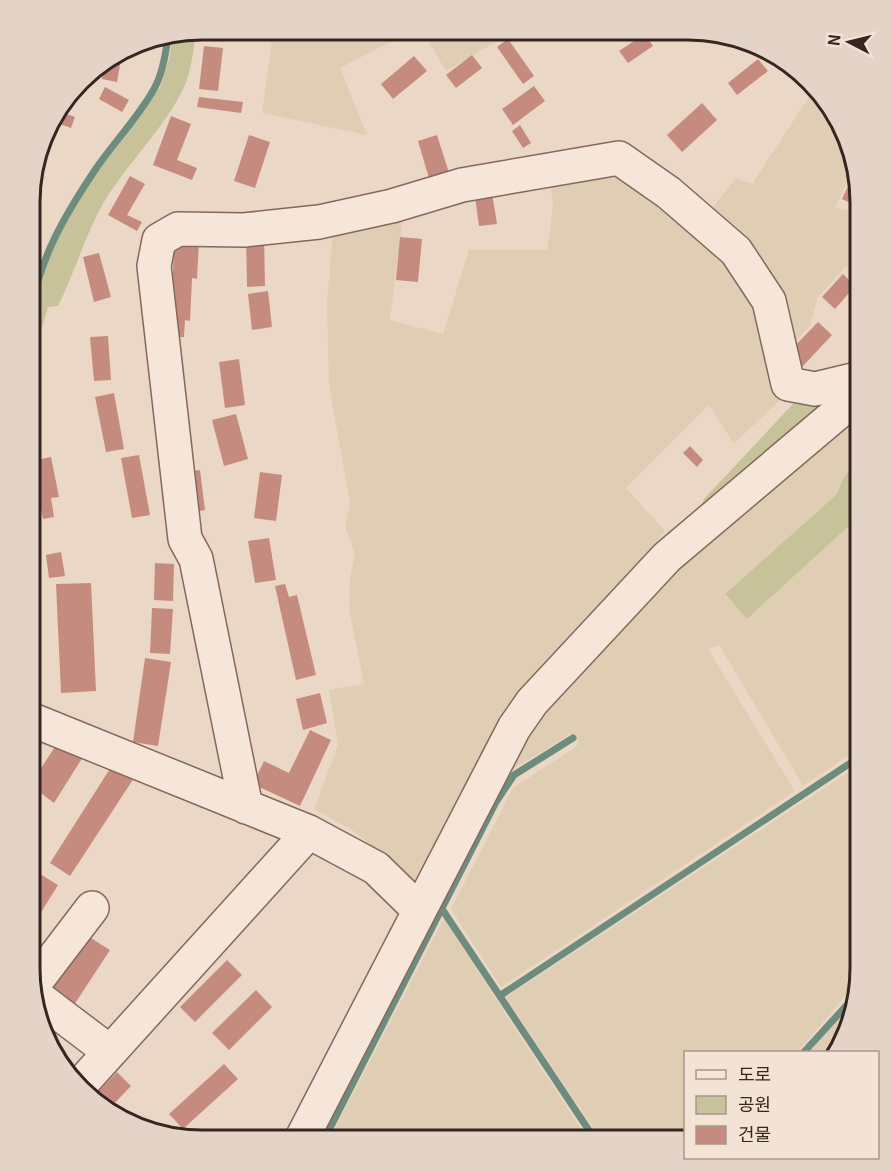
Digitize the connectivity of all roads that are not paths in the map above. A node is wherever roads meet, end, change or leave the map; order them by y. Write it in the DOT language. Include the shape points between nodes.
graph roads {
  1 [pos="850,381"];
  2 [pos="850,402"];
  3 [pos="40,723"];
  4 [pos="246,807"];
  5 [pos="309,832"];
  6 [pos="92,908"];
  7 [pos="418,909"];
  8 [pos="41,975"];
  9 [pos="44,1002"];
  10 [pos="110,1052"];
  11 [pos="85,1079"];
  12 [pos="306,1130"];
  1 -- 4 [label="street" via="815,389 788,384 769,302 736,251 669,193 619,158 462,185 319,222 244,230 178,229 159,240 154,266 184,540 196,559"];
  2 -- 7 [label="street" via="667,557 532,702 513,729"];
  3 -- 4 [label="street"];
  4 -- 5 [label="street"];
  5 -- 7 [label="street" via="376,868"];
  5 -- 10 [label="street"];
  6 -- 8 [label="street"];
  7 -- 12 [label="street"];
  9 -- 10 [label="street"];
  10 -- 11 [label="street"];
}
